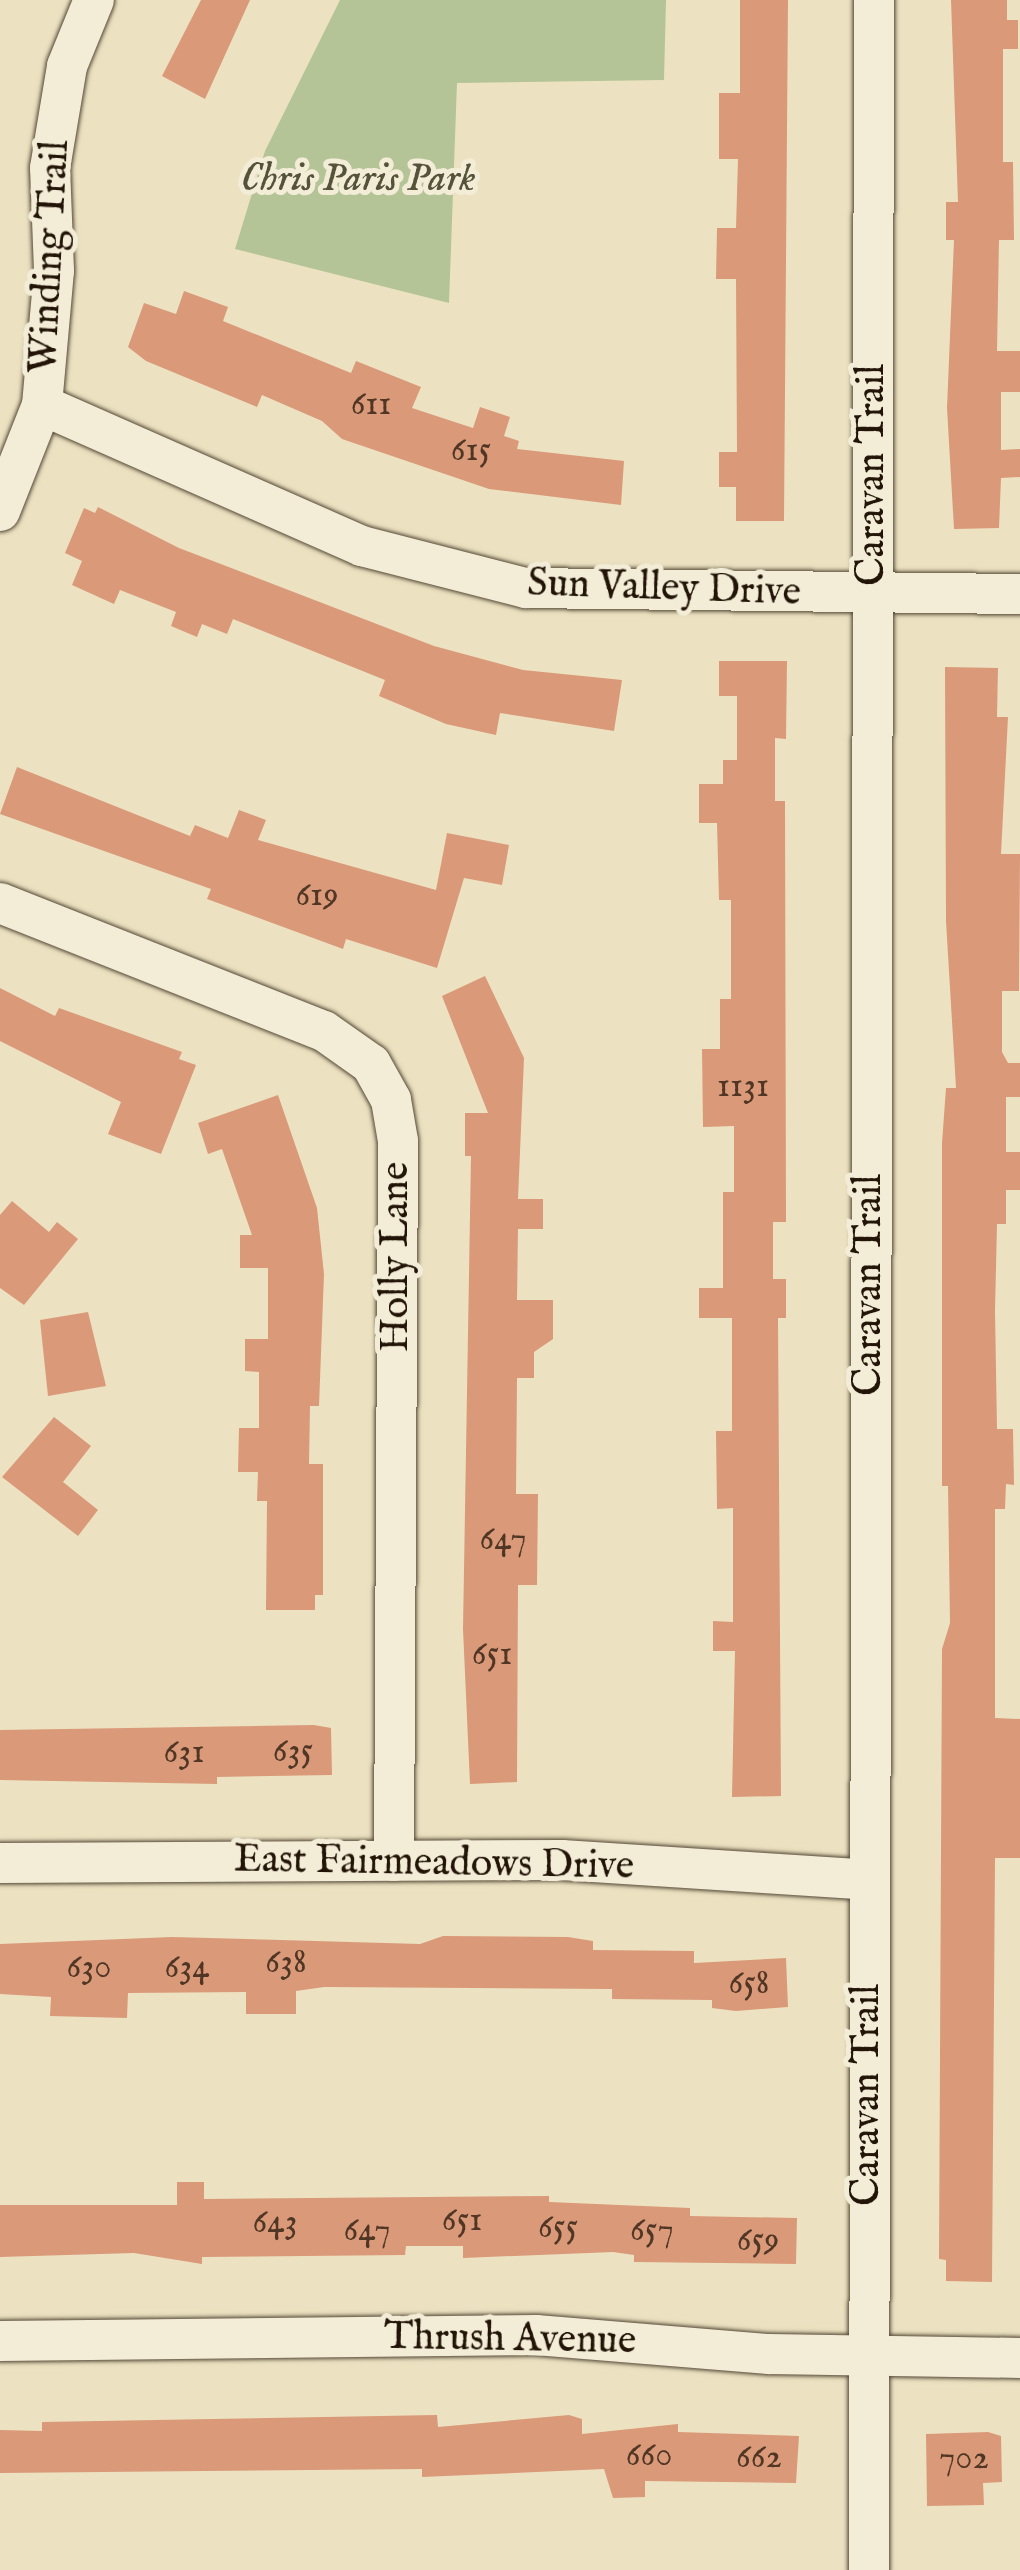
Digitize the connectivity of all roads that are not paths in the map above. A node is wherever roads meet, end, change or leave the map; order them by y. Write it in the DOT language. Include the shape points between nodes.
graph roads {
  1 [pos="94,0"];
  2 [pos="874,0"];
  3 [pos="42,405"];
  4 [pos="0,511"];
  5 [pos="872,592"];
  6 [pos="1020,594"];
  7 [pos="0,903"];
  8 [pos="394,1861"];
  9 [pos="0,1863"];
  10 [pos="868,1880"];
  11 [pos="0,2340"];
  12 [pos="868,2355"];
  13 [pos="1020,2358"];
  14 [pos="869,2570"];
  1 -- 3 [label="street, Winding Trail" via="66,66 50,168 54,271"];
  2 -- 5 [label="street, Caravan Trail"];
  3 -- 4 [label="street, Winding Trail"];
  3 -- 5 [label="street, Sun Valley Drive" via="362,546 443,572 606,594"];
  5 -- 6 [label="street, Sun Valley Drive"];
  5 -- 10 [label="street, Caravan Trail"];
  7 -- 8 [label="street, Holly Lane" via="324,1031 371,1064 391,1100 398,1140"];
  8 -- 9 [label="street, East Fairmeadows Drive"];
  8 -- 10 [label="street, East Fairmeadows Drive" via="562,1860"];
  10 -- 12 [label="street, Caravan Trail"];
  11 -- 12 [label="street, Thrush Avenue" via="536,2335"];
  12 -- 13 [label="street, Thrush Avenue"];
  12 -- 14 [label="street, Caravan Trail"];
}
